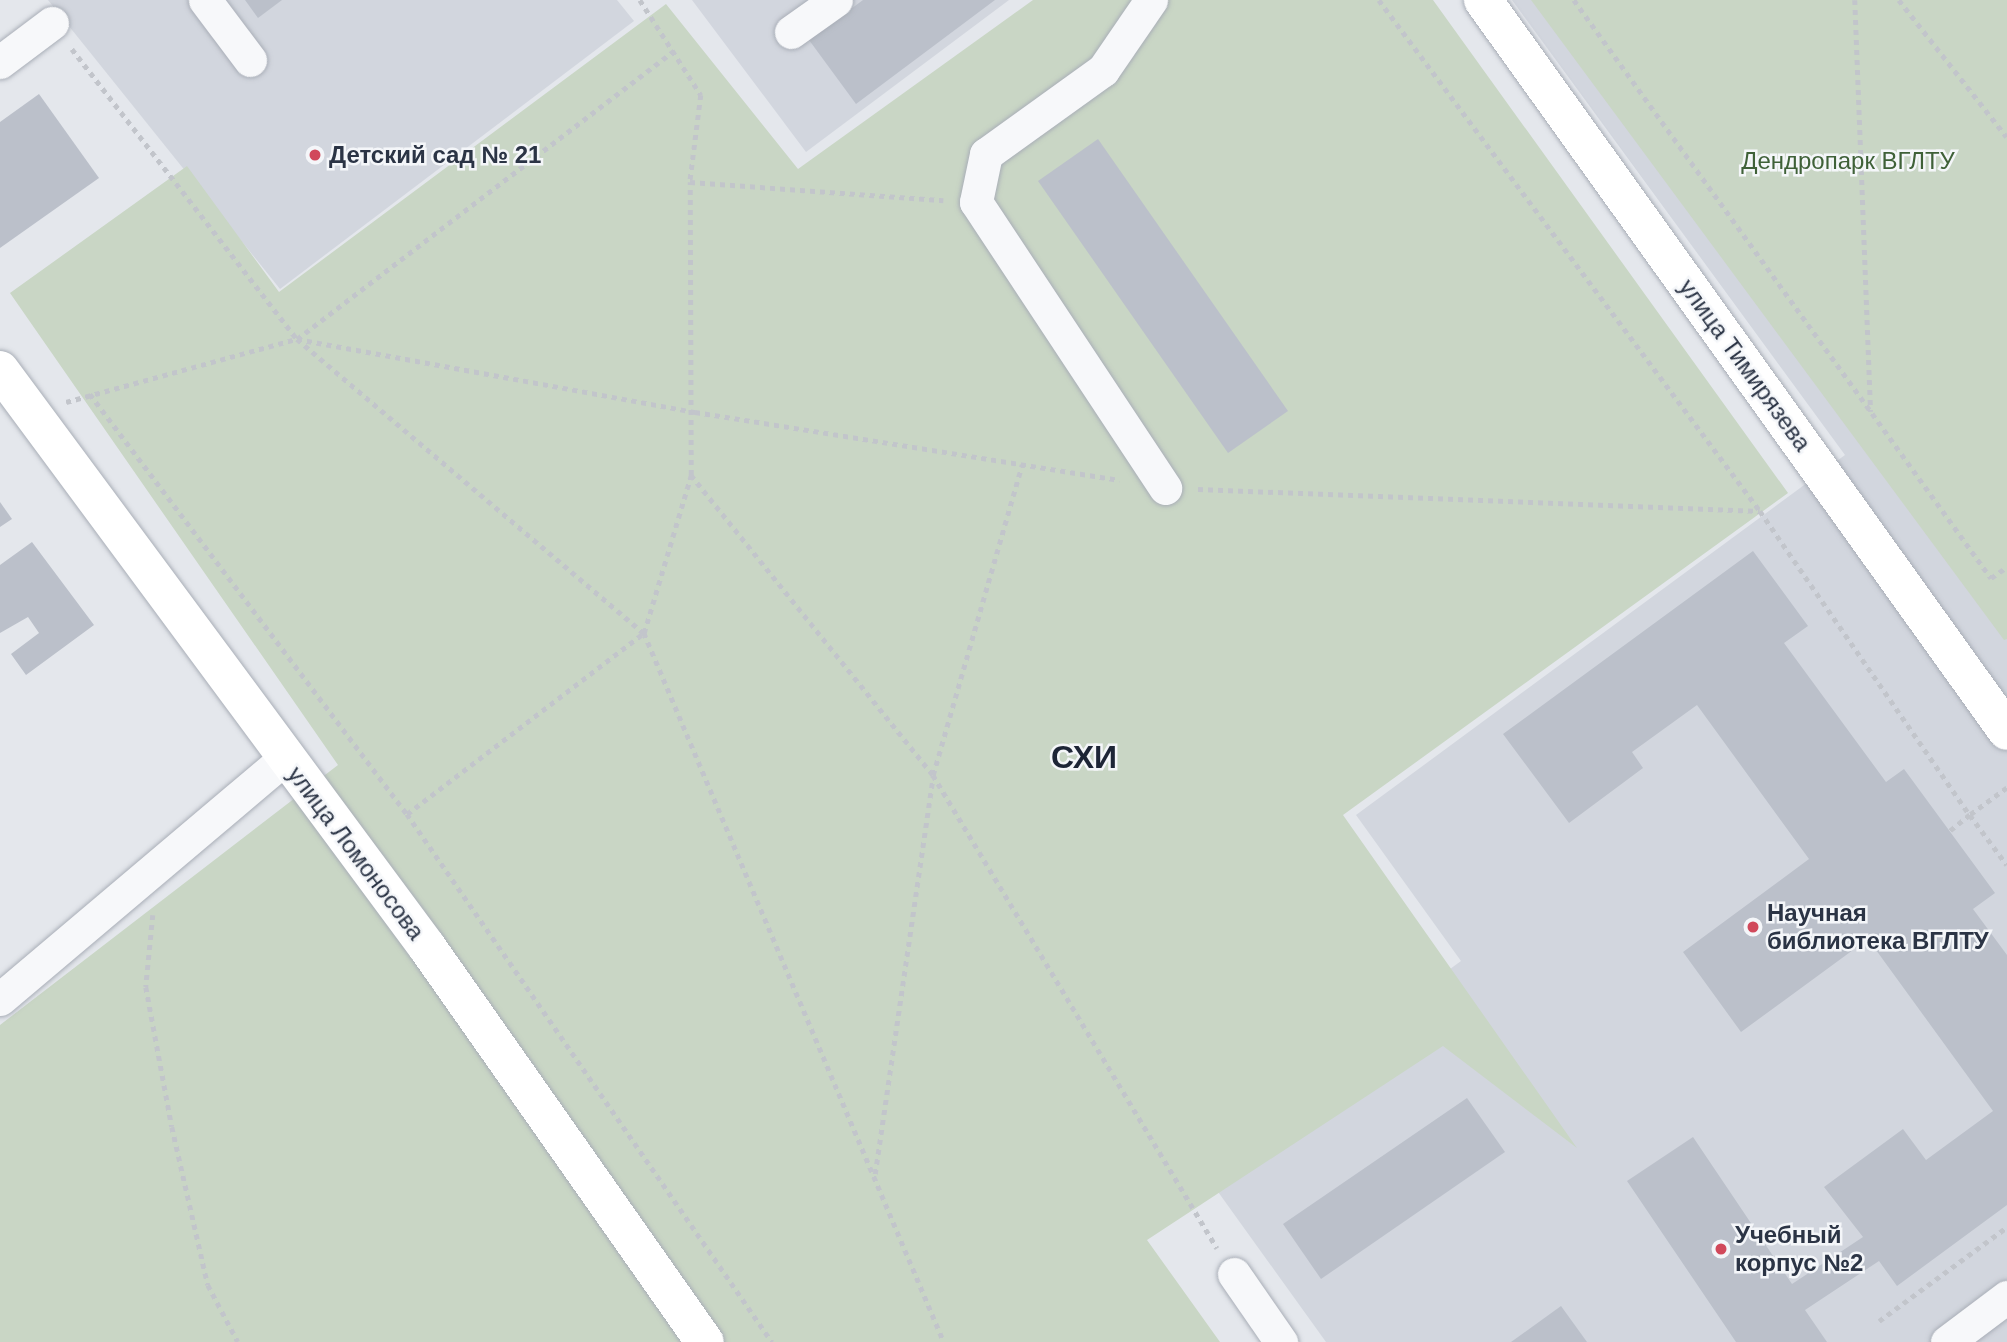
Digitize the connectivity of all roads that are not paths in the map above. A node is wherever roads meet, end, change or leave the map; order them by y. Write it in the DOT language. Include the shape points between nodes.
graph roads {
  1 [pos="205,0"];
  2 [pos="836,0"];
  3 [pos="1151,0"];
  4 [pos="1483,0"];
  5 [pos="52,23"];
  6 [pos="791,32"];
  7 [pos="250,60"];
  8 [pos="0,62"];
  9 [pos="0,370"];
  10 [pos="1165,488"];
  11 [pos="2007,731"];
  12 [pos="285,758"];
  13 [pos="0,999"];
  14 [pos="1234,1274"];
  15 [pos="2007,1297"];
  16 [pos="705,1342"];
  17 [pos="1281,1342"];
  18 [pos="1947,1342"];
  1 -- 7 [label="street"];
  2 -- 6 [label="street"];
  3 -- 10 [label="street" via="1103,70 986,154 976,202"];
  4 -- 11 [label="main road, улица Тимирязева"];
  5 -- 8 [label="street"];
  9 -- 12 [label="main road, улица Ломоносова"];
  12 -- 13 [label="street"];
  12 -- 16 [label="main road, улица Ломоносова" via="427,947"];
  14 -- 17 [label="street"];
  15 -- 18 [label="street"];
}
